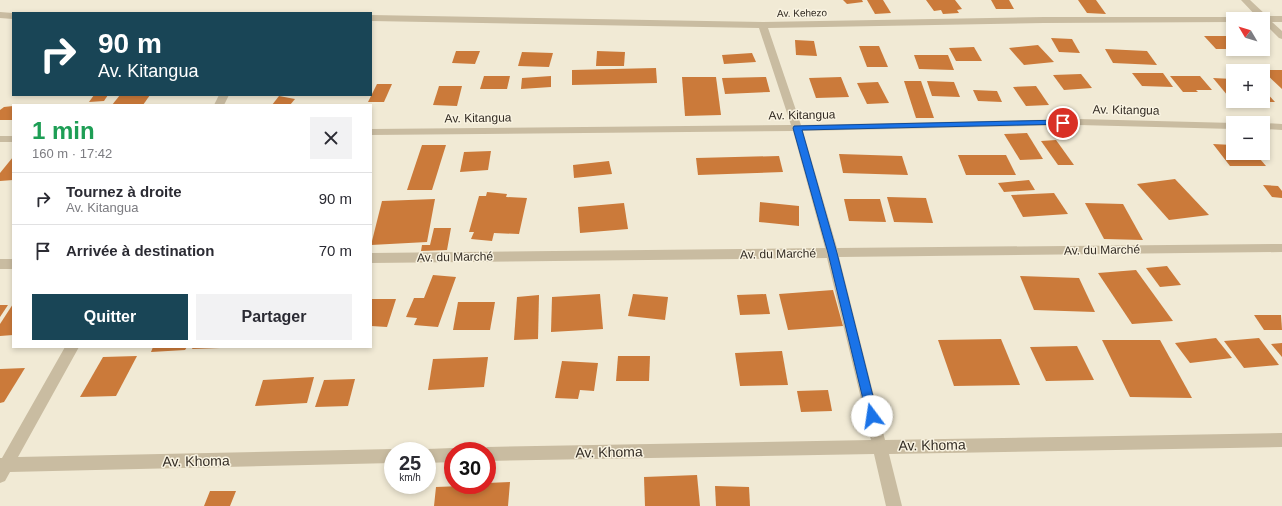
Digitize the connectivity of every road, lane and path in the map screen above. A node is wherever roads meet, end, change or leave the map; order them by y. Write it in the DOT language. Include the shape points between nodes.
graph roads {
  1 [pos="1245,0"];
  2 [pos="1257,12"];
  3 [pos="0,15"];
  4 [pos="12,16"];
  5 [pos="372,18"];
  6 [pos="1226,19"];
  7 [pos="1270,19"];
  8 [pos="1282,19"];
  9 [pos="763,25"];
  10 [pos="1270,25"];
  11 [pos="1282,36"];
  12 [pos="1226,126"];
  13 [pos="1270,126"];
  14 [pos="1282,127"];
  15 [pos="797,128"];
  16 [pos="372,132"];
  17 [pos="12,139"];
  18 [pos="0,140"];
  19 [pos="1282,248"];
  20 [pos="832,253"];
  21 [pos="372,258"];
  22 [pos="0,264"];
  23 [pos="12,264"];
  24 [pos="71,348"];
  25 [pos="1282,440"];
  26 [pos="880,446"];
  27 [pos="496,454"];
  28 [pos="384,456"];
  29 [pos="2,469"];
  30 [pos="894,506"];
  1 -- 2 [label="street"];
  3 -- 4 [label="street"];
  5 -- 9 [label="street, Av. Kehezo"];
  6 -- 9 [label="street, Av. Kehezo"];
  7 -- 8 [label="street"];
  9 -- 15 [label="street"];
  10 -- 11 [label="street"];
  12 -- 15 [label="street, Av. Kitangua" via="1079,122"];
  13 -- 14 [label="street"];
  15 -- 16 [label="street, Av. Kitangua"];
  15 -- 20 [label="street"];
  17 -- 18 [label="street"];
  19 -- 20 [label="street, Av. du Marché"];
  20 -- 21 [label="street, Av. du Marché"];
  20 -- 26 [label="street"];
  22 -- 23 [label="street"];
  24 -- 29 [label="street"];
  25 -- 26 [label="street, Av. Khoma"];
  26 -- 27 [label="street, Av. Khoma"];
  26 -- 30 [label="street"];
  28 -- 29 [label="street, Av. Khoma"];
}
